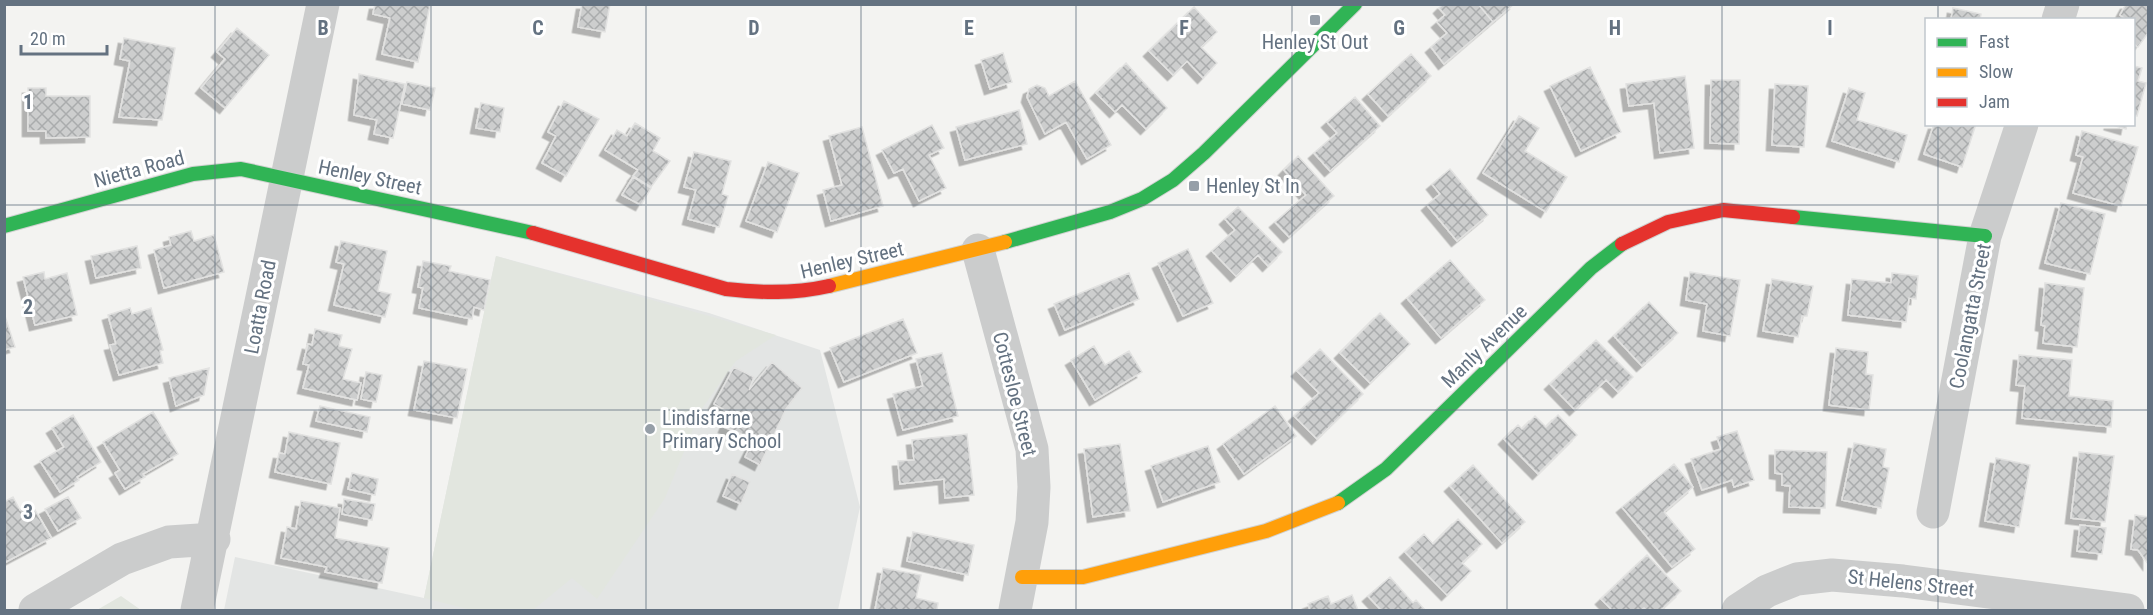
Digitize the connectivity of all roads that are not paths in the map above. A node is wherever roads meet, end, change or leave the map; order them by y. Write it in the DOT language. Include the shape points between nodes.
graph roads {
  1 [pos="323,4"];
  2 [pos="1355,4"];
  3 [pos="2021,126"];
  4 [pos="285,179"];
  5 [pos="4,226"];
  6 [pos="1985,236"];
  7 [pos="978,250"];
  8 [pos="1933,512"];
  9 [pos="214,539"];
  10 [pos="1022,578"];
  11 [pos="35,610"];
  12 [pos="197,610"];
  13 [pos="1015,610"];
  14 [pos="1738,610"];
  15 [pos="2128,610"];
  1 -- 4 [label="street, Loatta Road"];
  2 -- 7 [label="street, Henley Street" via="1173,180 1110,212"];
  3 -- 6 [label="street, Coolangatta Street"];
  4 -- 5 [label="street, Nietta Road" via="241,169 193,174"];
  4 -- 7 [label="street, Henley Street" via="513,227 726,290 804,292"];
  4 -- 9 [label="street, Loatta Road"];
  6 -- 8 [label="street, Coolangatta Street"];
  6 -- 10 [label="street, Manly Avenue" via="1723,210 1662,223 1614,248 1386,469 1341,502 1266,531 1083,577"];
  7 -- 10 [label="street, Cottesloe Street" via="1032,449 1035,487"];
  9 -- 11 [label="street" via="169,543 122,559"];
  9 -- 12 [label="street, Loatta Road"];
  10 -- 13 [label="street, Cottesloe Street"];
  14 -- 15 [label="street, St Helens Street" via="1767,591 1797,579 1832,574"];
}
